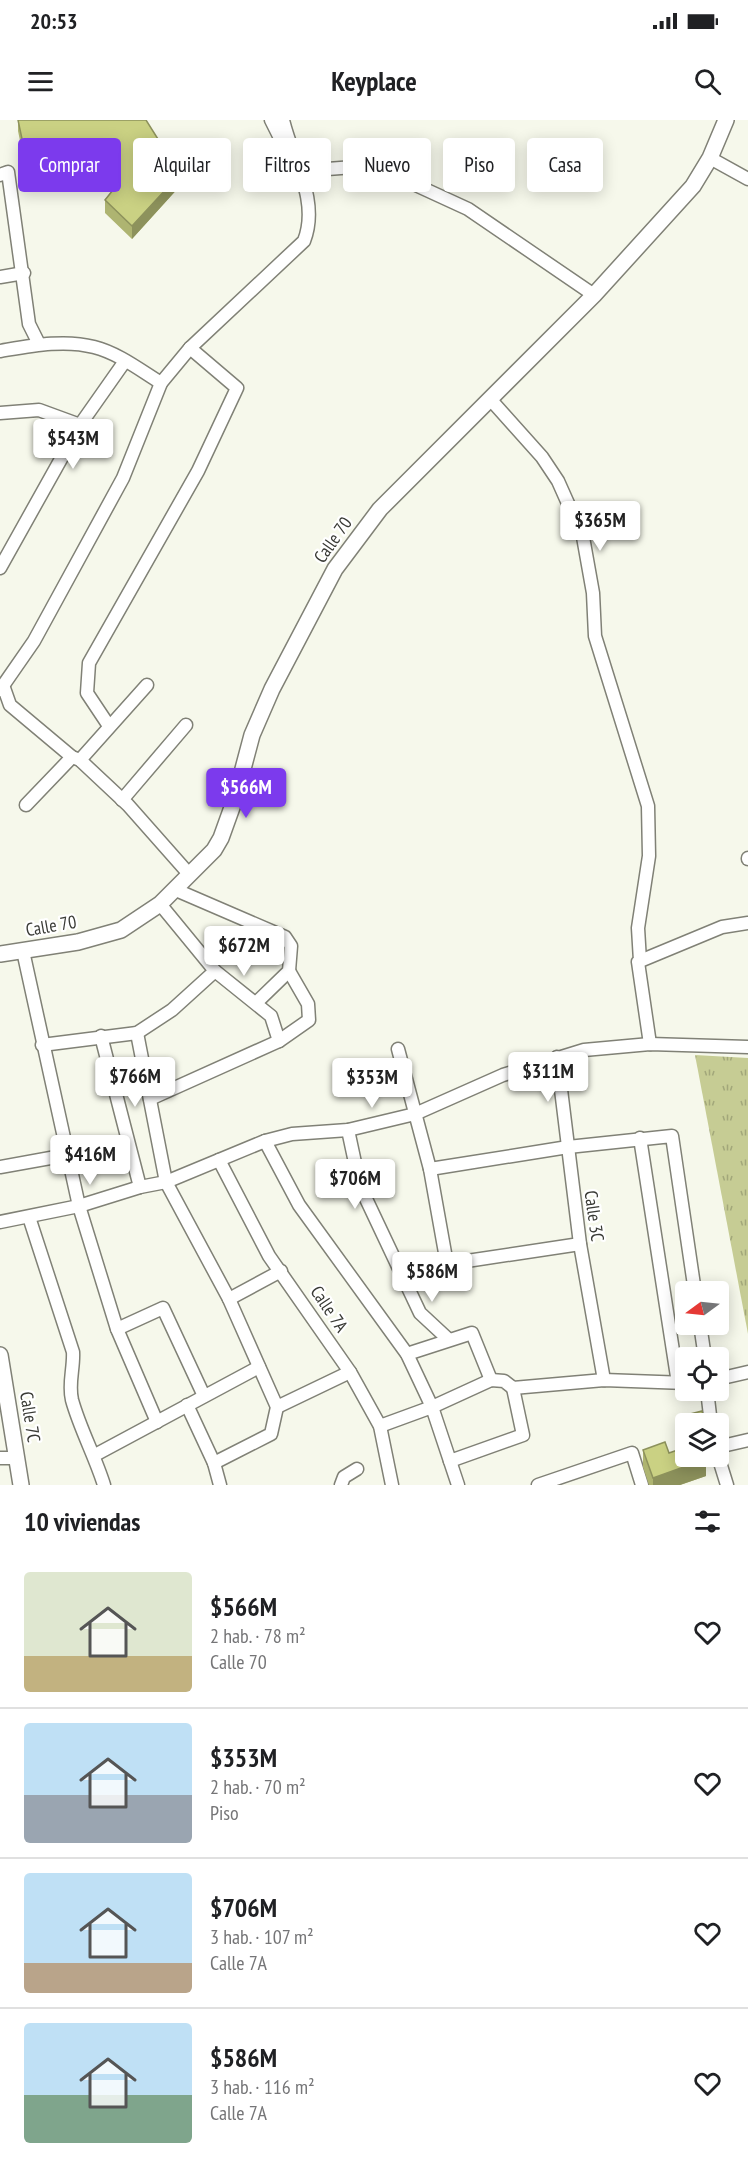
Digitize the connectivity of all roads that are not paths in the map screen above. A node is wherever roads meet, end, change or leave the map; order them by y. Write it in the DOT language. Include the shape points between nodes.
graph roads {
  1 [pos="271,120"];
  2 [pos="283,120"];
  3 [pos="726,120"];
  4 [pos="280,138"];
  5 [pos="287,138"];
  6 [pos="710,158"];
  7 [pos="331,169"];
  8 [pos="0,175"];
  9 [pos="748,179"];
  10 [pos="304,192"];
  11 [pos="24,273"];
  12 [pos="0,277"];
  13 [pos="594,296"];
  14 [pos="39,344"];
  15 [pos="190,348"];
  16 [pos="0,351"];
  17 [pos="125,361"];
  18 [pos="161,382"];
  19 [pos="491,400"];
  20 [pos="0,413"];
  21 [pos="80,425"];
  22 [pos="0,568"];
  23 [pos="147,685"];
  24 [pos="2,689"];
  25 [pos="186,725"];
  26 [pos="109,726"];
  27 [pos="76,758"];
  28 [pos="122,800"];
  29 [pos="26,805"];
  30 [pos="189,874"];
  31 [pos="176,890"];
  32 [pos="160,904"];
  33 [pos="748,923"];
  34 [pos="23,951"];
  35 [pos="0,954"];
  36 [pos="640,961"];
  37 [pos="215,971"];
  38 [pos="289,971"];
  39 [pos="256,1003"];
  40 [pos="137,1033"];
  41 [pos="101,1036"];
  42 [pos="279,1041"];
  43 [pos="650,1044"];
  44 [pos="42,1046"];
  45 [pos="748,1047"];
  46 [pos="398,1049"];
  47 [pos="557,1057"];
  48 [pos="150,1099"];
  49 [pos="415,1114"];
  50 [pos="348,1130"];
  51 [pos="640,1138"];
  52 [pos="265,1141"];
  53 [pos="568,1147"];
  54 [pos="67,1155"];
  55 [pos="219,1160"];
  56 [pos="0,1167"];
  57 [pos="430,1169"];
  58 [pos="166,1182"];
  59 [pos="140,1187"];
  60 [pos="79,1206"];
  61 [pos="28,1217"];
  62 [pos="0,1222"];
  63 [pos="580,1244"];
  64 [pos="281,1271"];
  65 [pos="693,1281"];
  66 [pos="229,1299"];
  67 [pos="117,1329"];
  68 [pos="448,1339"];
  69 [pos="676,1347"];
  70 [pos="407,1354"];
  71 [pos="0,1355"];
  72 [pos="259,1367"];
  73 [pos="350,1372"];
  74 [pos="748,1372"];
  75 [pos="729,1376"];
  76 [pos="491,1380"];
  77 [pos="604,1380"];
  78 [pos="675,1382"];
  79 [pos="513,1388"];
  80 [pos="3,1391"];
  81 [pos="204,1396"];
  82 [pos="187,1405"];
  83 [pos="277,1407"];
  84 [pos="432,1407"];
  85 [pos="157,1422"];
  86 [pos="380,1426"];
  87 [pos="748,1440"];
  88 [pos="729,1445"];
  89 [pos="95,1455"];
  90 [pos="0,1458"];
  91 [pos="16,1458"];
  92 [pos="450,1461"];
  93 [pos="214,1463"];
  94 [pos="721,1467"];
  95 [pos="357,1469"];
  96 [pos="569,1480"];
  97 [pos="21,1485"];
  98 [pos="104,1485"];
  99 [pos="220,1485"];
  100 [pos="341,1485"];
  101 [pos="392,1485"];
  102 [pos="458,1485"];
  103 [pos="538,1485"];
  104 [pos="642,1485"];
  105 [pos="727,1485"];
  1 -- 4 [label="street"];
  2 -- 5 [label="street"];
  3 -- 6 [label="street, Calle 70"];
  6 -- 9 [label="street"];
  6 -- 13 [label="street, Calle 70" via="693,186"];
  7 -- 13 [label="street" via="367,166 468,209"];
  8 -- 11 [label="street" via="8,172"];
  10 -- 15 [label="street" via="309,228 304,241"];
  11 -- 12 [label="street"];
  11 -- 14 [label="street" via="29,324"];
  13 -- 19 [label="street, Calle 70"];
  14 -- 16 [label="street"];
  14 -- 17 [label="street" via="95,348"];
  15 -- 18 [label="street"];
  15 -- 26 [label="street" via="237,388 198,471 89,663 87,693"];
  17 -- 18 [label="street"];
  17 -- 21 [label="street"];
  18 -- 24 [label="street" via="123,478 34,641"];
  19 -- 30 [label="street, Calle 70" via="380,509 335,569 252,735 221,838"];
  19 -- 36 [label="street" via="547,465 583,537 593,593 595,636 648,806 648,856 638,928"];
  20 -- 21 [label="street" via="39,410"];
  21 -- 22 [label="street"];
  23 -- 26 [label="street"];
  24 -- 27 [label="street" via="10,705"];
  25 -- 28 [label="street"];
  26 -- 27 [label="street"];
  27 -- 28 [label="street"];
  27 -- 29 [label="street"];
  28 -- 30 [label="street"];
  30 -- 31 [label="street, Calle 70"];
  31 -- 32 [label="street, Calle 70"];
  31 -- 38 [label="street" via="285,937 291,946"];
  32 -- 34 [label="street, Calle 70" via="137,922 110,935"];
  32 -- 37 [label="street"];
  33 -- 36 [label="street" via="714,929"];
  34 -- 35 [label="street, Calle 70"];
  34 -- 44 [label="street"];
  36 -- 43 [label="street"];
  37 -- 39 [label="street"];
  37 -- 40 [label="street" via="172,1010"];
  38 -- 39 [label="street"];
  38 -- 42 [label="street" via="308,1004 309,1020"];
  39 -- 42 [label="street" via="271,1016"];
  40 -- 41 [label="street"];
  40 -- 48 [label="street"];
  41 -- 44 [label="street"];
  41 -- 59 [label="street"];
  42 -- 48 [label="street"];
  43 -- 45 [label="street"];
  43 -- 47 [label="street" via="595,1048"];
  44 -- 54 [label="street"];
  46 -- 49 [label="street"];
  47 -- 49 [label="street" via="503,1075"];
  47 -- 53 [label="street, Calle 3C"];
  48 -- 58 [label="street"];
  49 -- 50 [label="street"];
  49 -- 57 [label="street"];
  50 -- 52 [label="street" via="292,1134"];
  50 -- 68 [label="street" via="360,1186 420,1313"];
  51 -- 53 [label="street"];
  51 -- 65 [label="street" via="672,1136"];
  51 -- 69 [label="street"];
  52 -- 55 [label="street"];
  52 -- 70 [label="street" via="299,1205"];
  53 -- 57 [label="street"];
  53 -- 63 [label="street, Calle 3C"];
  54 -- 56 [label="street"];
  54 -- 60 [label="street"];
  55 -- 58 [label="street"];
  55 -- 64 [label="street, Calle 7A" via="269,1256"];
  57 -- 63 [label="street" via="447,1264"];
  58 -- 59 [label="street"];
  58 -- 66 [label="street"];
  59 -- 60 [label="street"];
  60 -- 61 [label="street"];
  60 -- 67 [label="street"];
  61 -- 62 [label="street"];
  61 -- 89 [label="street" via="73,1352 72,1400"];
  63 -- 77 [label="street, Calle 3C"];
  64 -- 66 [label="street"];
  64 -- 73 [label="street, Calle 7A"];
  66 -- 72 [label="street"];
  67 -- 81 [label="street" via="163,1308"];
  67 -- 85 [label="street"];
  68 -- 70 [label="street"];
  68 -- 76 [label="street" via="472,1333"];
  70 -- 84 [label="street"];
  71 -- 80 [label="street, Calle 7C"];
  72 -- 81 [label="street"];
  72 -- 83 [label="street"];
  73 -- 83 [label="street"];
  73 -- 86 [label="street, Calle 7A"];
  74 -- 75 [label="street"];
  76 -- 79 [label="street" via="504,1381"];
  76 -- 84 [label="street"];
  77 -- 78 [label="street"];
  77 -- 79 [label="street"];
  79 -- 92 [label="street" via="523,1435"];
  80 -- 91 [label="street, Calle 7C"];
  81 -- 82 [label="street"];
  82 -- 85 [label="street"];
  82 -- 93 [label="street"];
  83 -- 93 [label="street" via="271,1434"];
  84 -- 86 [label="street"];
  84 -- 92 [label="street"];
  85 -- 89 [label="street"];
  86 -- 101 [label="street, Calle 7A"];
  87 -- 88 [label="street"];
  89 -- 98 [label="street"];
  90 -- 91 [label="street"];
  91 -- 97 [label="street, Calle 7C"];
  92 -- 102 [label="street"];
  93 -- 99 [label="street"];
  94 -- 105 [label="street"];
  95 -- 100 [label="street" via="344,1477"];
  96 -- 103 [label="street"];
  96 -- 104 [label="street" via="637,1459"];
}
